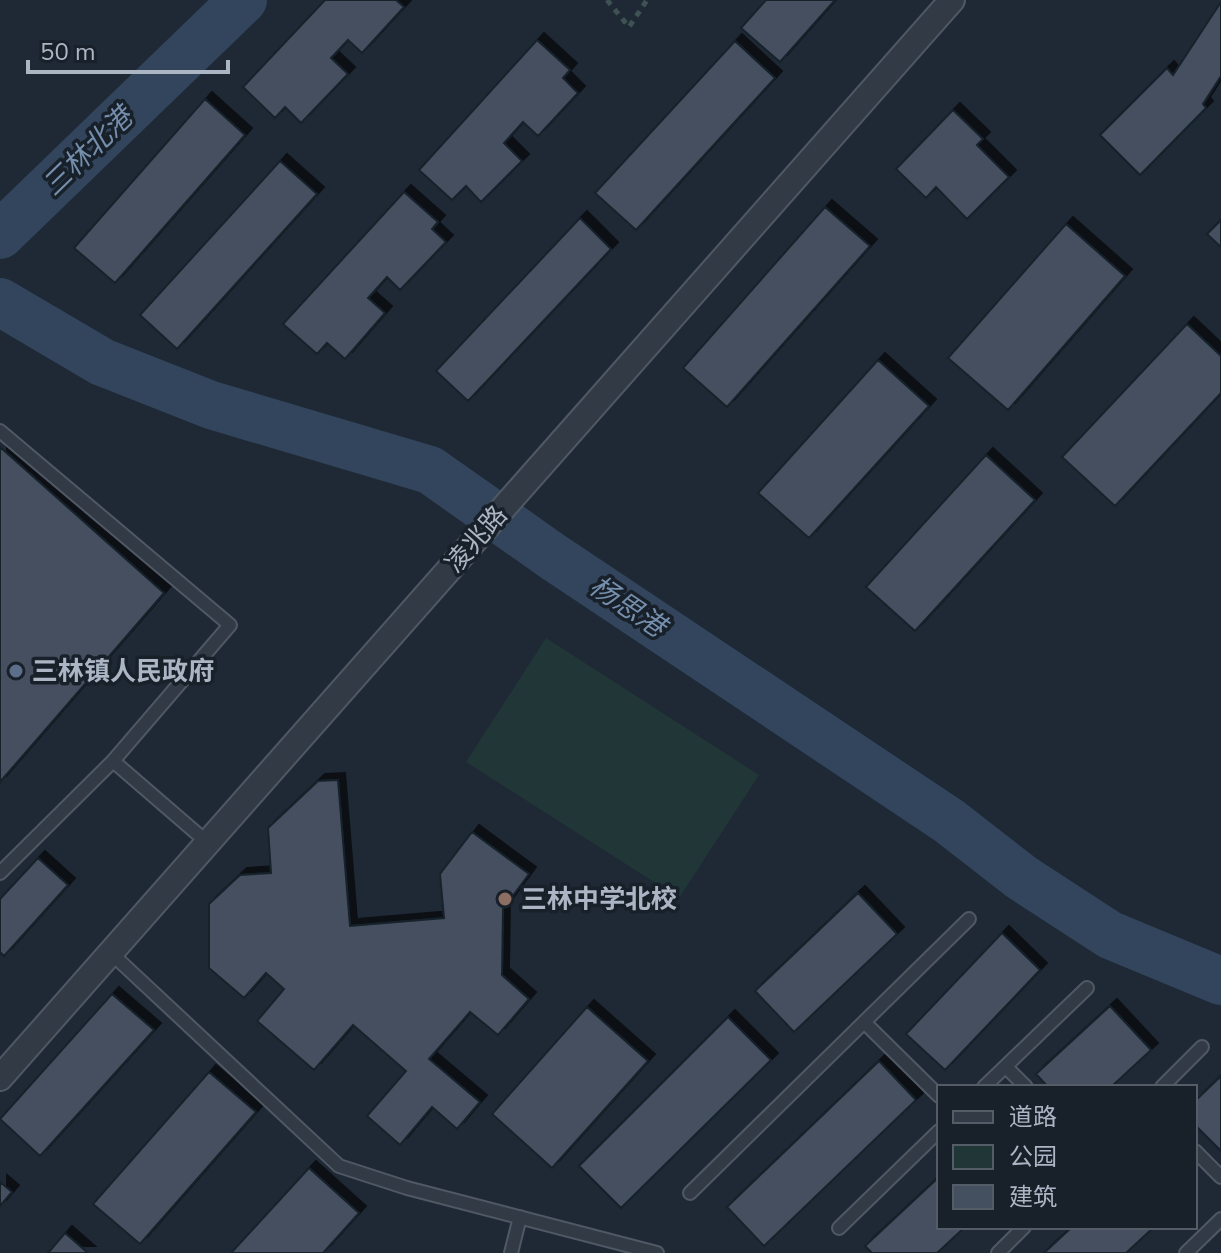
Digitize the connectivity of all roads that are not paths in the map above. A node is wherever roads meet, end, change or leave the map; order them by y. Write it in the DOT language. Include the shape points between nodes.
graph roads {
  1 [pos="952,0"];
  2 [pos="0,431"];
  3 [pos="113,761"];
  4 [pos="208,843"];
  5 [pos="0,873"];
  6 [pos="969,919"];
  7 [pos="111,953"];
  8 [pos="1087,988"];
  9 [pos="864,1022"];
  10 [pos="1202,1047"];
  11 [pos="1006,1067"];
  12 [pos="0,1078"];
  13 [pos="986,1085"];
  14 [pos="1024,1085"];
  15 [pos="1164,1085"];
  16 [pos="937,1094"];
  17 [pos="937,1133"];
  18 [pos="1197,1153"];
  19 [pos="1221,1177"];
  20 [pos="690,1193"];
  21 [pos="520,1217"];
  22 [pos="1221,1219"];
  23 [pos="839,1228"];
  24 [pos="1022,1229"];
  25 [pos="511,1253"];
  26 [pos="657,1253"];
  27 [pos="998,1253"];
  28 [pos="1186,1253"];
  1 -- 4 [label="street, 凌兆路"];
  2 -- 3 [label="lane" via="230,625"];
  3 -- 4 [label="lane"];
  3 -- 5 [label="lane"];
  4 -- 7 [label="street, 凌兆路"];
  6 -- 9 [label="lane"];
  7 -- 12 [label="street, 凌兆路"];
  7 -- 21 [label="lane" via="339,1166"];
  8 -- 11 [label="lane"];
  9 -- 16 [label="lane"];
  9 -- 20 [label="lane"];
  10 -- 15 [label="lane"];
  11 -- 13 [label="lane"];
  11 -- 14 [label="lane"];
  17 -- 23 [label="lane"];
  18 -- 19 [label="lane"];
  21 -- 25 [label="lane"];
  21 -- 26 [label="lane"];
  22 -- 28 [label="lane"];
  24 -- 27 [label="lane"];
}
